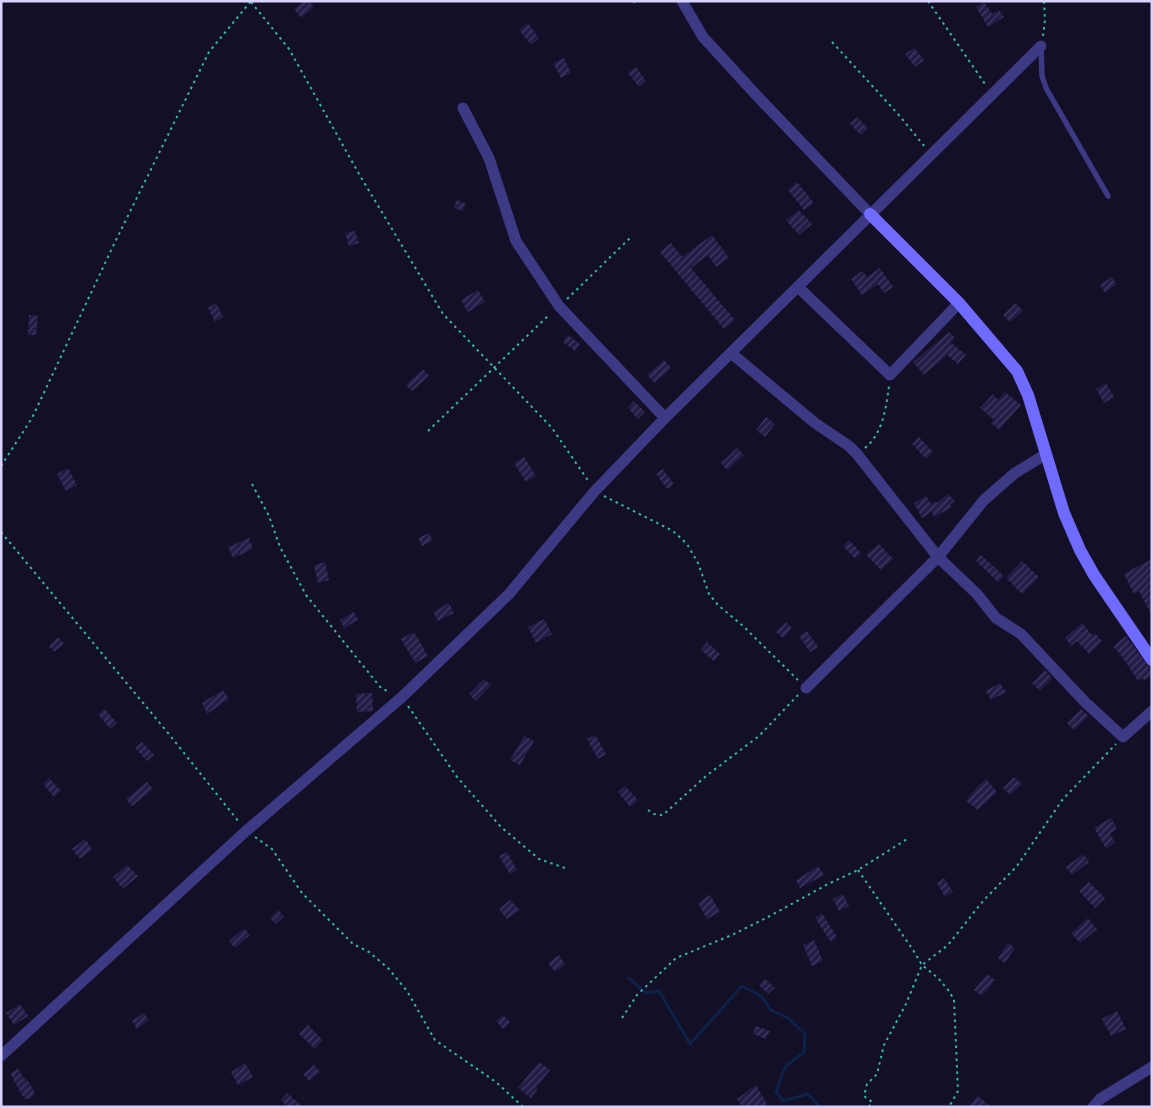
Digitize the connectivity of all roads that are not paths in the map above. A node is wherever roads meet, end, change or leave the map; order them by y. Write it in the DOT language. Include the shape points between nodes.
graph roads {
  1 [pos="682,1"];
  2 [pos="1041,46"];
  3 [pos="463,108"];
  4 [pos="1108,196"];
  5 [pos="870,214"];
  6 [pos="798,287"];
  7 [pos="958,303"];
  8 [pos="731,353"];
  9 [pos="664,418"];
  10 [pos="1046,454"];
  11 [pos="938,557"];
  12 [pos="1152,660"];
  13 [pos="806,688"];
  14 [pos="1152,711"];
  15 [pos="1,1056"];
  16 [pos="1152,1066"];
  17 [pos="1093,1107"];
  1 -- 5 [label="street" via="703,37"];
  2 -- 4 [label="lane" via="1042,76 1046,88"];
  2 -- 5 [label="street"];
  3 -- 9 [label="street" via="488,158 516,241 559,306"];
  5 -- 6 [label="street"];
  5 -- 7 [label="street"];
  6 -- 7 [label="street" via="890,375"];
  6 -- 8 [label="street"];
  7 -- 10 [label="street" via="1017,371"];
  8 -- 9 [label="street"];
  8 -- 11 [label="street" via="849,446"];
  9 -- 15 [label="street" via="594,492 509,594 402,697 246,831"];
  10 -- 11 [label="street" via="1015,473 984,500"];
  10 -- 12 [label="street" via="1064,513 1080,550"];
  11 -- 13 [label="street"];
  11 -- 14 [label="street" via="977,594 996,618 1021,634 1123,737"];
  16 -- 17 [label="street" via="1100,1099"];
}
